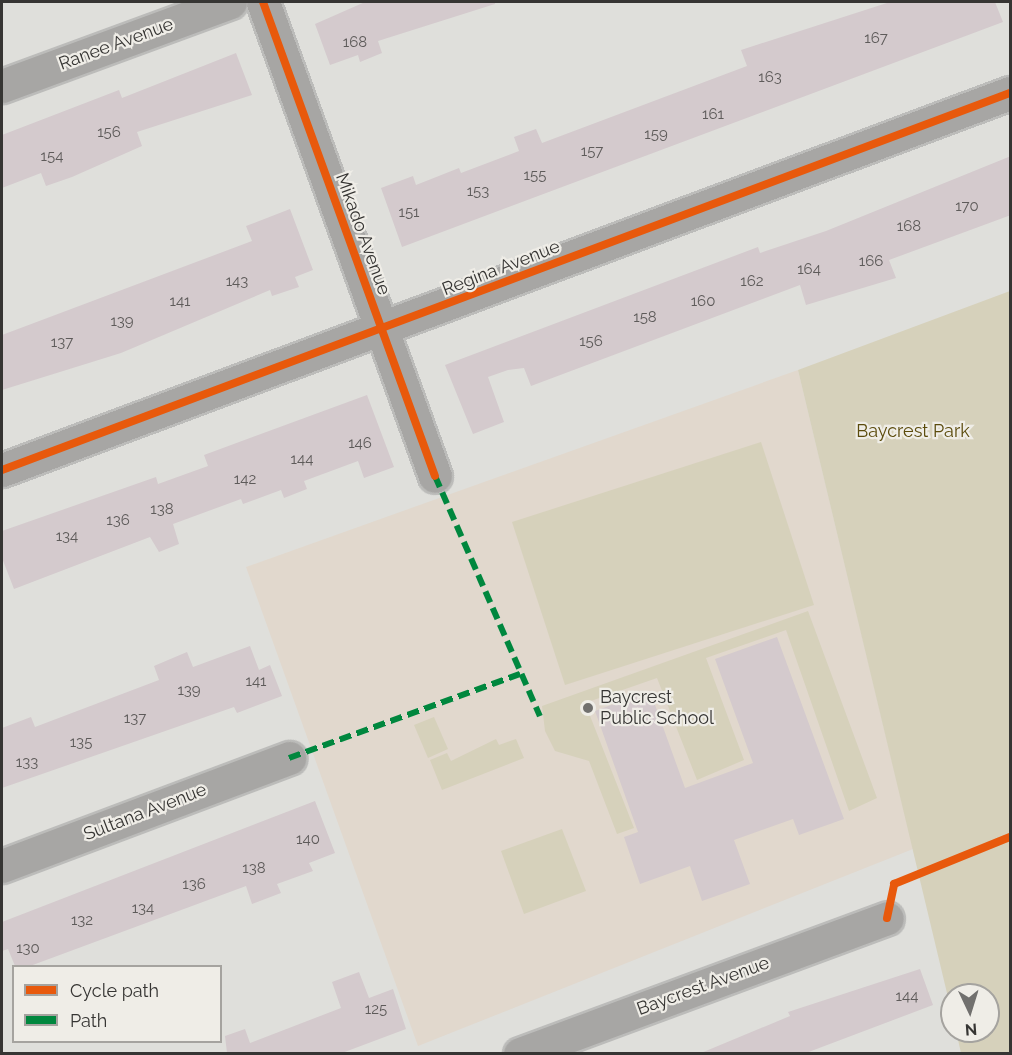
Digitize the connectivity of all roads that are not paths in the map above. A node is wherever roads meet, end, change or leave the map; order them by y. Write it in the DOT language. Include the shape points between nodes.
graph roads {
  1 [pos="230,2"];
  2 [pos="262,2"];
  3 [pos="2,86"];
  4 [pos="1011,93"];
  5 [pos="381,329"];
  6 [pos="2,470"];
  7 [pos="435,476"];
  8 [pos="288,758"];
  9 [pos="2,866"];
  10 [pos="887,918"];
  11 [pos="520,1053"];
  1 -- 3 [label="street, Ranee Avenue"];
  2 -- 5 [label="street, Mikado Avenue"];
  4 -- 5 [label="street, Regina Avenue"];
  5 -- 6 [label="street, Regina Avenue"];
  5 -- 7 [label="street, Mikado Avenue"];
  8 -- 9 [label="street, Sultana Avenue"];
  10 -- 11 [label="street, Baycrest Avenue"];
}
